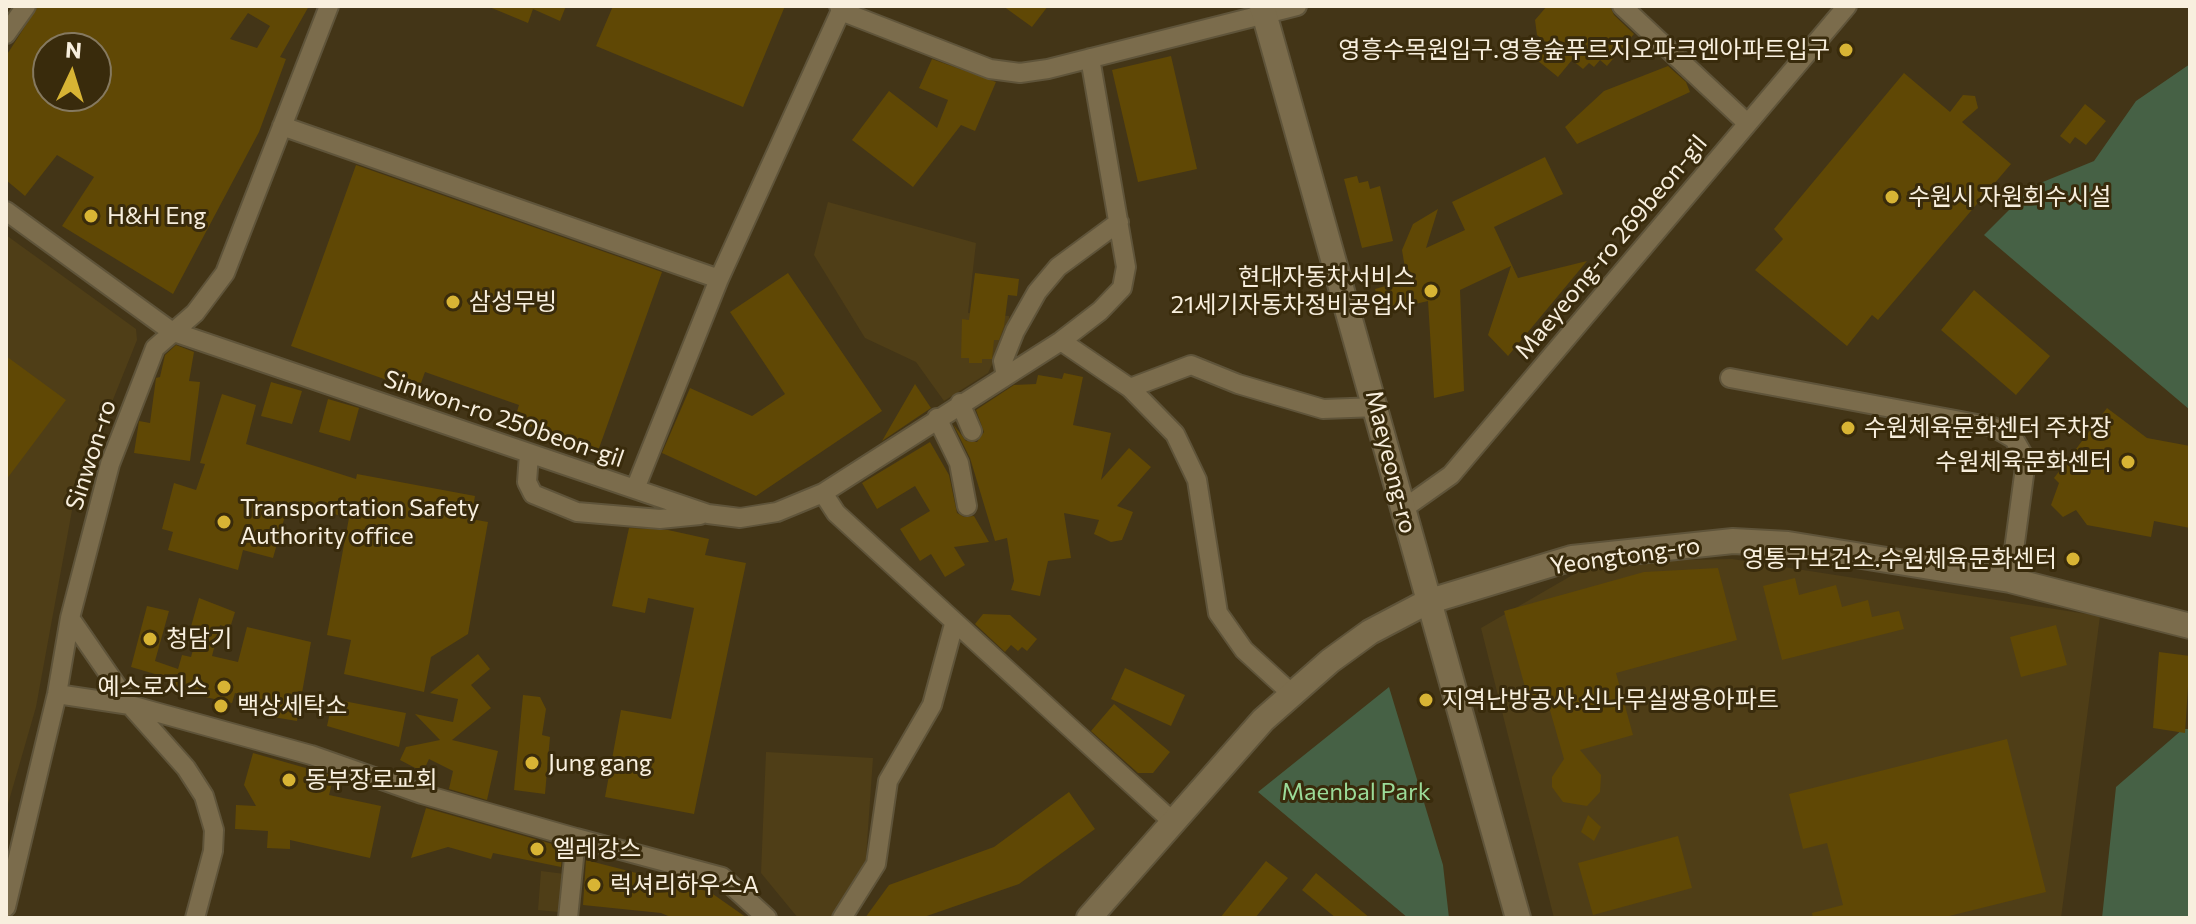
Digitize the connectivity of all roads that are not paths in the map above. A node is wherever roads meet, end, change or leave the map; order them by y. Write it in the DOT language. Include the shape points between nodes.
graph roads {
  1 [pos="26,6"];
  2 [pos="329,6"];
  3 [pos="1297,6"];
  4 [pos="1622,6"];
  5 [pos="1847,6"];
  6 [pos="841,8"];
  7 [pos="1263,9"];
  8 [pos="6,34"];
  9 [pos="1090,58"];
  10 [pos="1747,123"];
  11 [pos="282,126"];
  12 [pos="6,211"];
  13 [pos="1119,222"];
  14 [pos="719,279"];
  15 [pos="171,331"];
  16 [pos="1061,341"];
  17 [pos="1006,376"];
  18 [pos="1730,378"];
  19 [pos="1130,388"];
  20 [pos="960,403"];
  21 [pos="1378,407"];
  22 [pos="937,418"];
  23 [pos="972,431"];
  24 [pos="529,454"];
  25 [pos="635,489"];
  26 [pos="823,493"];
  27 [pos="967,506"];
  28 [pos="1403,509"];
  29 [pos="708,514"];
  30 [pos="2010,580"];
  31 [pos="1427,602"];
  32 [pos="70,618"];
  33 [pos="954,624"];
  34 [pos="2190,626"];
  35 [pos="1291,693"];
  36 [pos="57,694"];
  37 [pos="130,705"];
  38 [pos="1173,822"];
  39 [pos="576,838"];
  40 [pos="6,907"];
  41 [pos="195,918"];
  42 [pos="568,918"];
  43 [pos="767,918"];
  44 [pos="842,918"];
  45 [pos="1089,918"];
  46 [pos="1518,918"];
  1 -- 8 [label="street"];
  2 -- 11 [label="street, Sinwon-ro"];
  3 -- 7 [label="street"];
  4 -- 10 [label="street"];
  5 -- 10 [label="street, Maeyeong-ro 269beon-gil"];
  6 -- 9 [label="street" via="1005,72"];
  6 -- 14 [label="street"];
  7 -- 9 [label="street"];
  7 -- 21 [label="street, Maeyeong-ro"];
  9 -- 13 [label="street"];
  10 -- 28 [label="street, Maeyeong-ro 269beon-gil" via="1451,475"];
  11 -- 14 [label="street"];
  11 -- 15 [label="street, Sinwon-ro" via="225,273 195,313"];
  12 -- 15 [label="street, Sinwon-ro 250beon-gil"];
  13 -- 16 [label="street, Sinwon-ro 250beon-gil" via="1126,267 1122,288"];
  13 -- 17 [label="street" via="1058,267 1037,292 1003,361"];
  14 -- 25 [label="street"];
  15 -- 24 [label="street, Sinwon-ro 250beon-gil"];
  15 -- 32 [label="street, Sinwon-ro" via="155,348 119,438"];
  16 -- 17 [label="street, Sinwon-ro 250beon-gil"];
  16 -- 19 [label="street"];
  17 -- 20 [label="street, Sinwon-ro 250beon-gil"];
  18 -- 30 [label="street" via="1993,427 2014,439 2026,460"];
  19 -- 21 [label="street" via="1187,365 1323,409"];
  19 -- 35 [label="street" via="1169,426 1192,469 1218,613 1244,650"];
  20 -- 22 [label="street, Sinwon-ro 250beon-gil"];
  20 -- 23 [label="street"];
  21 -- 28 [label="street, Maeyeong-ro"];
  22 -- 26 [label="street, Sinwon-ro 250beon-gil"];
  22 -- 27 [label="street" via="959,463"];
  24 -- 25 [label="street, Sinwon-ro 250beon-gil"];
  24 -- 29 [label="street" via="527,482 533,494 577,512 660,519"];
  25 -- 29 [label="street, Sinwon-ro 250beon-gil"];
  26 -- 29 [label="street, Sinwon-ro 250beon-gil" via="777,512 740,518"];
  26 -- 33 [label="street" via="836,513"];
  28 -- 31 [label="street, Maeyeong-ro"];
  30 -- 31 [label="street, Yeongtong-ro" via="1788,544 1733,541 1572,558"];
  30 -- 34 [label="street, Yeongtong-ro"];
  31 -- 35 [label="street, Yeongtong-ro" via="1370,632"];
  31 -- 46 [label="street, Maeyeong-ro"];
  32 -- 36 [label="street, Sinwon-ro"];
  32 -- 37 [label="street"];
  33 -- 38 [label="street"];
  33 -- 44 [label="street" via="932,705 888,781 876,864"];
  35 -- 38 [label="street, Yeongtong-ro"];
  36 -- 37 [label="street"];
  36 -- 40 [label="street, Sinwon-ro"];
  37 -- 39 [label="street"];
  37 -- 41 [label="street" via="196,781 211,815 213,851"];
  38 -- 45 [label="street, Yeongtong-ro"];
  39 -- 42 [label="street"];
  39 -- 43 [label="street" via="722,877"];
}
